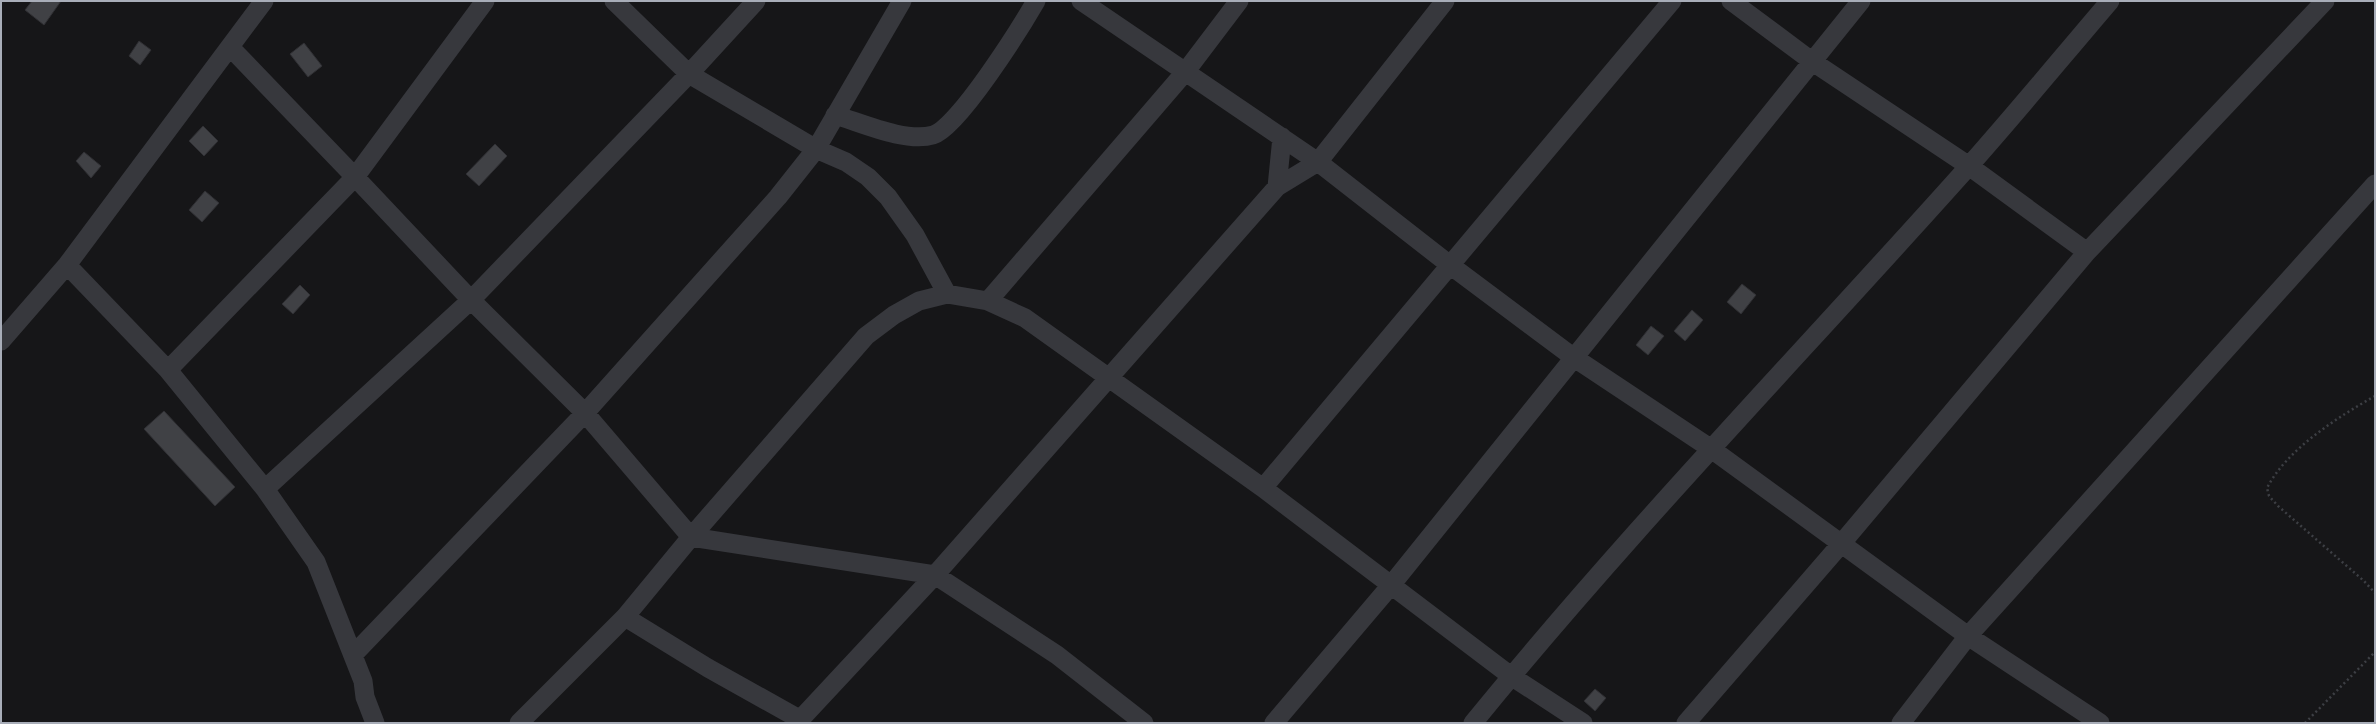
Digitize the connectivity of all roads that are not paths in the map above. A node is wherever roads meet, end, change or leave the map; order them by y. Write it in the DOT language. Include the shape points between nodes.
graph roads {
  1 [pos="264,1"];
  2 [pos="485,1"];
  3 [pos="614,1"];
  4 [pos="756,1"];
  5 [pos="902,1"];
  6 [pos="1036,1"];
  7 [pos="1081,1"];
  8 [pos="1239,1"];
  9 [pos="1445,1"];
  10 [pos="1672,1"];
  11 [pos="1731,1"];
  12 [pos="1861,1"];
  13 [pos="2110,1"];
  14 [pos="2325,1"];
  15 [pos="230,47"];
  16 [pos="1813,62"];
  17 [pos="1186,71"];
  18 [pos="689,74"];
  19 [pos="835,115"];
  20 [pos="1282,137"];
  21 [pos="816,149"];
  22 [pos="1318,162"];
  23 [pos="1969,166"];
  24 [pos="355,177"];
  25 [pos="2375,184"];
  26 [pos="1277,187"];
  27 [pos="2087,252"];
  28 [pos="67,265"];
  29 [pos="1450,265"];
  30 [pos="947,294"];
  31 [pos="471,300"];
  32 [pos="988,301"];
  33 [pos="1,341"];
  34 [pos="1573,357"];
  35 [pos="168,370"];
  36 [pos="1110,377"];
  37 [pos="585,413"];
  38 [pos="1710,448"];
  39 [pos="265,488"];
  40 [pos="1263,488"];
  41 [pos="691,537"];
  42 [pos="1841,544"];
  43 [pos="935,575"];
  44 [pos="1392,584"];
  45 [pos="625,617"];
  46 [pos="1968,636"];
  47 [pos="353,655"];
  48 [pos="1512,676"];
  49 [pos="799,721"];
  50 [pos="2094,721"];
  51 [pos="375,723"];
  52 [pos="519,723"];
  53 [pos="1144,723"];
  54 [pos="1274,723"];
  55 [pos="1473,723"];
  56 [pos="1583,723"];
  57 [pos="1686,723"];
  58 [pos="1902,723"];
  1 -- 15 [label="street"];
  2 -- 24 [label="street"];
  3 -- 18 [label="street"];
  4 -- 18 [label="street"];
  5 -- 19 [label="street"];
  6 -- 19 [label="street" via="1021,27 957,117 934,135 909,137"];
  7 -- 17 [label="street"];
  8 -- 17 [label="street"];
  9 -- 22 [label="street"];
  10 -- 29 [label="street"];
  11 -- 16 [label="street"];
  12 -- 16 [label="street"];
  13 -- 23 [label="street"];
  14 -- 27 [label="street"];
  15 -- 24 [label="street"];
  15 -- 28 [label="street"];
  16 -- 23 [label="street"];
  16 -- 34 [label="street"];
  17 -- 20 [label="street"];
  17 -- 32 [label="street"];
  18 -- 21 [label="street"];
  18 -- 31 [label="street"];
  19 -- 21 [label="street"];
  20 -- 22 [label="street"];
  20 -- 26 [label="street"];
  21 -- 30 [label="street" via="846,162 888,197 915,235"];
  21 -- 37 [label="street" via="747,232"];
  22 -- 26 [label="street"];
  22 -- 29 [label="street"];
  23 -- 27 [label="street"];
  23 -- 38 [label="street"];
  24 -- 31 [label="street"];
  24 -- 35 [label="street"];
  25 -- 46 [label="street"];
  26 -- 36 [label="street"];
  27 -- 42 [label="street"];
  28 -- 33 [label="street"];
  28 -- 35 [label="street"];
  29 -- 34 [label="street"];
  29 -- 40 [label="street"];
  30 -- 32 [label="street"];
  30 -- 41 [label="street" via="919,301 894,315 866,336"];
  31 -- 37 [label="street"];
  31 -- 39 [label="street"];
  32 -- 36 [label="street" via="1025,318"];
  34 -- 38 [label="street"];
  34 -- 44 [label="street"];
  35 -- 39 [label="street"];
  36 -- 40 [label="street"];
  36 -- 43 [label="street"];
  37 -- 41 [label="street"];
  37 -- 47 [label="street"];
  38 -- 42 [label="street"];
  38 -- 48 [label="street"];
  39 -- 47 [label="street" via="316,562"];
  40 -- 44 [label="street"];
  41 -- 43 [label="street"];
  41 -- 45 [label="street"];
  42 -- 46 [label="street"];
  42 -- 57 [label="street"];
  43 -- 49 [label="street"];
  43 -- 53 [label="street" via="1057,655"];
  44 -- 48 [label="street"];
  44 -- 54 [label="street"];
  45 -- 49 [label="street"];
  45 -- 52 [label="street"];
  46 -- 50 [label="street"];
  46 -- 58 [label="street"];
  47 -- 51 [label="street"];
  48 -- 55 [label="street"];
  48 -- 56 [label="street"];
}
